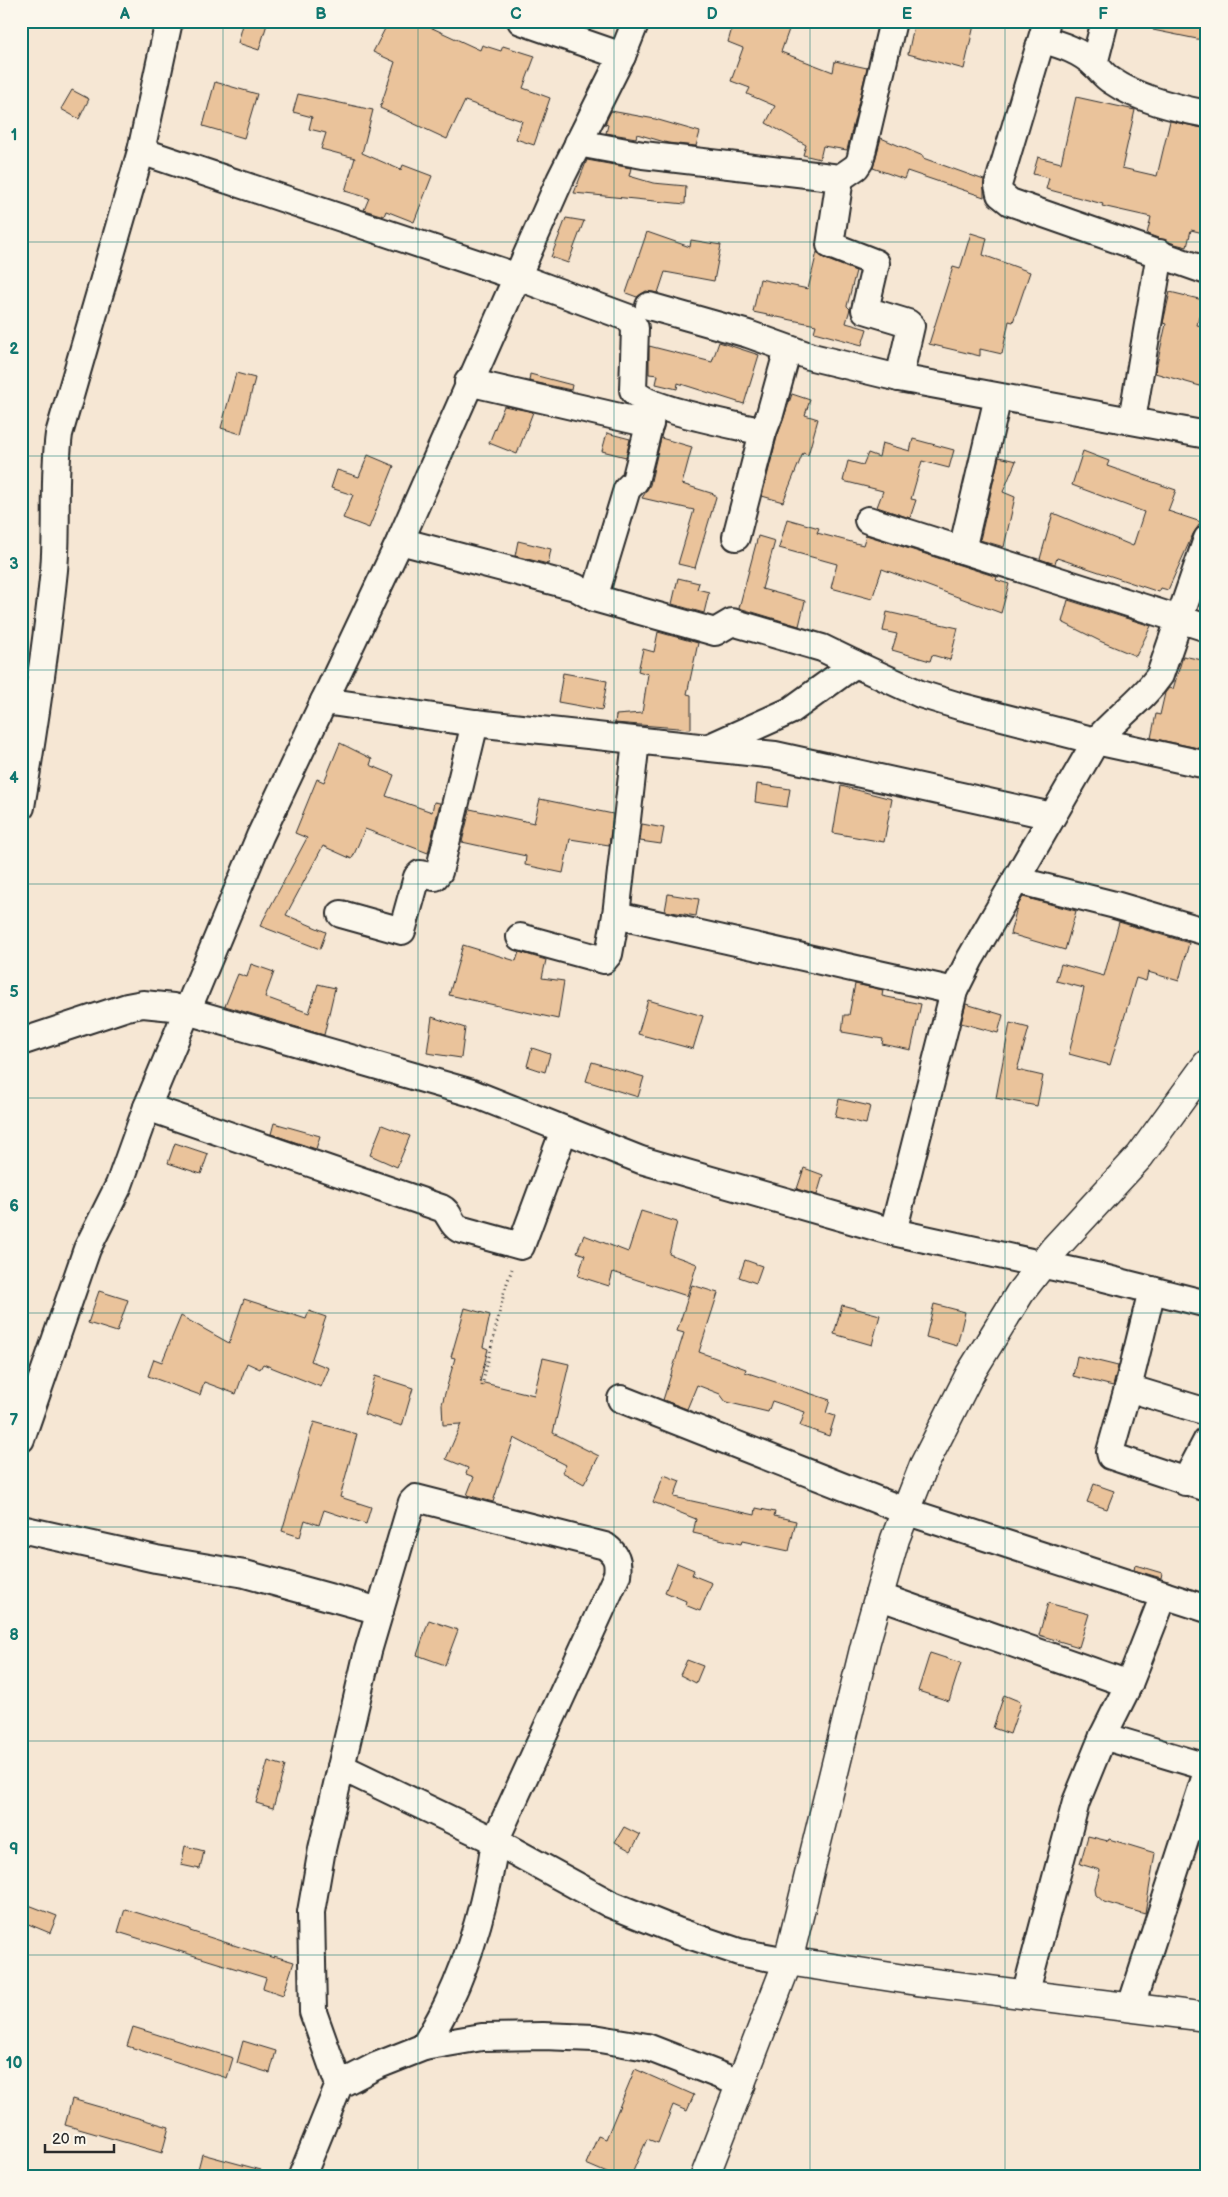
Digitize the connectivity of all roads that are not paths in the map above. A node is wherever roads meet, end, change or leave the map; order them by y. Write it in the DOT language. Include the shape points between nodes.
graph roads {
  1 [pos="169,21"];
  2 [pos="521,21"];
  3 [pos="636,21"];
  4 [pos="892,21"];
  5 [pos="1100,23"];
  6 [pos="1045,31"];
  7 [pos="622,56"];
  8 [pos="1094,64"];
  9 [pos="1207,114"];
  10 [pos="578,143"];
  11 [pos="141,151"];
  12 [pos="840,178"];
  13 [pos="1160,253"];
  14 [pos="1207,271"];
  15 [pos="518,277"];
  16 [pos="649,306"];
  17 [pos="788,349"];
  18 [pos="899,378"];
  19 [pos="468,382"];
  20 [pos="998,397"];
  21 [pos="652,415"];
  22 [pos="1132,420"];
  23 [pos="763,432"];
  24 [pos="1207,435"];
  25 [pos="868,520"];
  26 [pos="736,537"];
  27 [pos="1207,539"];
  28 [pos="400,541"];
  29 [pos="962,550"];
  30 [pos="594,598"];
  31 [pos="1180,619"];
  32 [pos="1207,628"];
  33 [pos="854,664"];
  34 [pos="324,701"];
  35 [pos="475,723"];
  36 [pos="636,741"];
  37 [pos="1096,741"];
  38 [pos="707,748"];
  39 [pos="1207,765"];
  40 [pos="21,806"];
  41 [pos="1052,816"];
  42 [pos="1016,880"];
  43 [pos="341,914"];
  44 [pos="616,915"];
  45 [pos="1207,932"];
  46 [pos="520,937"];
  47 [pos="954,991"];
  48 [pos="187,1010"];
  49 [pos="21,1042"];
  50 [pos="1207,1064"];
  51 [pos="147,1107"];
  52 [pos="564,1130"];
  53 [pos="893,1232"];
  54 [pos="1040,1265"];
  55 [pos="1152,1290"];
  56 [pos="1207,1304"];
  57 [pos="1128,1388"];
  58 [pos="621,1399"];
  59 [pos="1207,1412"];
  60 [pos="21,1439"];
  61 [pos="1207,1440"];
  62 [pos="1196,1485"];
  63 [pos="905,1511"];
  64 [pos="21,1529"];
  65 [pos="1164,1595"];
  66 [pos="878,1596"];
  67 [pos="1207,1609"];
  68 [pos="380,1611"];
  69 [pos="1129,1684"];
  70 [pos="1102,1736"];
  71 [pos="341,1767"];
  72 [pos="1207,1767"];
  73 [pos="1207,1772"];
  74 [pos="495,1841"];
  75 [pos="788,1961"];
  76 [pos="1025,1995"];
  77 [pos="1131,2006"];
  78 [pos="1207,2017"];
  79 [pos="424,2047"];
  80 [pos="742,2084"];
  81 [pos="339,2085"];
  82 [pos="302,2176"];
  83 [pos="705,2176"];
  1 -- 11 [label="street"];
  2 -- 7 [label="street"];
  3 -- 7 [label="street"];
  4 -- 12 [label="street" via="860,162"];
  5 -- 8 [label="street"];
  6 -- 8 [label="street"];
  6 -- 13 [label="street" via="998,185 1000,194 1010,202"];
  7 -- 10 [label="street"];
  8 -- 9 [label="street" via="1111,81 1125,88"];
  10 -- 12 [label="street" via="643,155"];
  10 -- 15 [label="street"];
  11 -- 15 [label="street"];
  11 -- 40 [label="street" via="59,434 54,568 46,644"];
  12 -- 18 [label="street" via="830,245 876,263 865,310 911,326"];
  13 -- 14 [label="street"];
  13 -- 22 [label="street"];
  15 -- 19 [label="street"];
  15 -- 21 [label="street" via="633,322 633,390"];
  16 -- 17 [label="street"];
  17 -- 18 [label="street"];
  17 -- 23 [label="street"];
  18 -- 20 [label="street"];
  19 -- 21 [label="street"];
  19 -- 28 [label="street"];
  20 -- 22 [label="street"];
  20 -- 29 [label="street"];
  21 -- 23 [label="street"];
  21 -- 30 [label="street" via="635,481 627,489"];
  22 -- 24 [label="street"];
  23 -- 26 [label="street"];
  25 -- 29 [label="street"];
  27 -- 31 [label="street"];
  28 -- 30 [label="street" via="575,587"];
  28 -- 34 [label="street"];
  29 -- 31 [label="street"];
  30 -- 33 [label="street" via="715,632 732,622 822,648"];
  31 -- 32 [label="street"];
  31 -- 37 [label="street" via="1160,675"];
  33 -- 37 [label="street" via="920,694"];
  33 -- 38 [label="street" via="790,711"];
  34 -- 35 [label="street"];
  34 -- 48 [label="street" via="260,836"];
  35 -- 36 [label="street"];
  35 -- 43 [label="street" via="439,872 435,876 420,874 417,877 402,931"];
  36 -- 38 [label="street"];
  36 -- 44 [label="street"];
  37 -- 39 [label="street"];
  37 -- 41 [label="street"];
  38 -- 41 [label="street" via="775,755"];
  41 -- 42 [label="street"];
  42 -- 45 [label="street" via="1114,904"];
  42 -- 47 [label="street"];
  44 -- 46 [label="street" via="609,954 604,960"];
  44 -- 47 [label="street"];
  47 -- 53 [label="street"];
  48 -- 49 [label="street" via="156,1004 127,1007"];
  48 -- 51 [label="street"];
  48 -- 52 [label="street" via="434,1080"];
  50 -- 54 [label="street" via="1140,1156"];
  51 -- 52 [label="street" via="440,1208 447,1212 459,1229 521,1246"];
  51 -- 60 [label="street" via="119,1185 87,1249"];
  52 -- 53 [label="street" via="641,1160"];
  53 -- 54 [label="street"];
  54 -- 55 [label="street"];
  54 -- 63 [label="street" via="970,1374 924,1465"];
  55 -- 56 [label="street"];
  55 -- 57 [label="street"];
  57 -- 59 [label="street"];
  57 -- 62 [label="street" via="1111,1456"];
  58 -- 63 [label="street"];
  61 -- 62 [label="street"];
  63 -- 65 [label="street"];
  63 -- 66 [label="street"];
  64 -- 68 [label="street" via="156,1559 245,1574"];
  65 -- 67 [label="street"];
  65 -- 69 [label="street"];
  66 -- 69 [label="street"];
  66 -- 75 [label="street"];
  68 -- 71 [label="street"];
  68 -- 74 [label="street" via="412,1502 416,1498 597,1544 613,1552 619,1563 617,1575"];
  69 -- 70 [label="street"];
  70 -- 72 [label="street"];
  70 -- 76 [label="street" via="1076,1802"];
  71 -- 74 [label="street"];
  71 -- 81 [label="street" via="311,1912 310,1957 314,2012"];
  73 -- 77 [label="street"];
  74 -- 75 [label="street" via="610,1904 739,1952"];
  74 -- 79 [label="street" via="490,1878 464,1964 448,2004"];
  75 -- 76 [label="street"];
  75 -- 80 [label="street"];
  76 -- 77 [label="street"];
  77 -- 78 [label="street"];
  79 -- 80 [label="street" via="482,2037 594,2038 647,2047"];
  79 -- 81 [label="street"];
  80 -- 83 [label="street"];
  81 -- 82 [label="street"];
}
